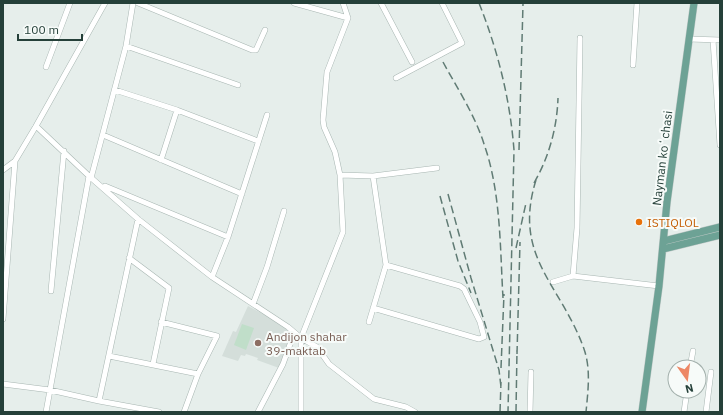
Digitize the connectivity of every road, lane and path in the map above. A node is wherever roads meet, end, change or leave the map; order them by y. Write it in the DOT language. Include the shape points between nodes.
graph roads {
  1 [pos="70,3"];
  2 [pos="105,3"];
  3 [pos="133,3"];
  4 [pos="138,3"];
  5 [pos="294,3"];
  6 [pos="343,3"];
  7 [pos="381,3"];
  8 [pos="442,3"];
  9 [pos="637,3"];
  10 [pos="694,3"];
  11 [pos="348,18"];
  12 [pos="265,30"];
  13 [pos="580,38"];
  14 [pos="689,39"];
  15 [pos="713,40"];
  16 [pos="720,40"];
  17 [pos="126,46"];
  18 [pos="412,62"];
  19 [pos="634,65"];
  20 [pos="46,67"];
  21 [pos="396,78"];
  22 [pos="238,85"];
  23 [pos="115,90"];
  24 [pos="176,110"];
  25 [pos="267,115"];
  26 [pos="36,126"];
  27 [pos="103,135"];
  28 [pos="258,142"];
  29 [pos="720,145"];
  30 [pos="64,151"];
  31 [pos="160,160"];
  32 [pos="15,161"];
  33 [pos="437,168"];
  34 [pos="3,170"];
  35 [pos="340,175"];
  36 [pos="373,176"];
  37 [pos="90,177"];
  38 [pos="100,184"];
  39 [pos="242,194"];
  40 [pos="284,211"];
  41 [pos="138,219"];
  42 [pos="720,227"];
  43 [pos="720,235"];
  44 [pos="228,237"];
  45 [pos="664,241"];
  46 [pos="663,249"];
  47 [pos="129,258"];
  48 [pos="386,265"];
  49 [pos="573,276"];
  50 [pos="212,277"];
  51 [pos="553,282"];
  52 [pos="659,286"];
  53 [pos="51,291"];
  54 [pos="253,304"];
  55 [pos="373,308"];
  56 [pos="3,319"];
  57 [pos="161,322"];
  58 [pos="369,322"];
  59 [pos="294,333"];
  60 [pos="301,338"];
  61 [pos="693,351"];
  62 [pos="109,356"];
  63 [pos="692,359"];
  64 [pos="153,364"];
  65 [pos="531,372"];
  66 [pos="711,372"];
  67 [pos="198,374"];
  68 [pos="3,384"];
  69 [pos="50,390"];
  70 [pos="686,399"];
  71 [pos="99,400"];
  72 [pos="46,412"];
  73 [pos="159,412"];
  74 [pos="184,412"];
  75 [pos="258,412"];
  76 [pos="301,412"];
  77 [pos="415,412"];
  78 [pos="530,412"];
  79 [pos="642,412"];
  80 [pos="684,412"];
  81 [pos="706,412"];
  1 -- 20 [label="street"];
  2 -- 26 [label="street"];
  3 -- 17 [label="street"];
  4 -- 12 [label="street" via="252,50 258,47"];
  5 -- 11 [label="street"];
  6 -- 11 [label="street"];
  7 -- 18 [label="street"];
  8 -- 21 [label="street" via="462,43"];
  9 -- 19 [label="street"];
  10 -- 14 [label="main road, Nayman koʻchasi"];
  11 -- 35 [label="street" via="327,72 323,120 335,152"];
  13 -- 49 [label="street" via="577,228"];
  14 -- 15 [label="street"];
  14 -- 45 [label="main road, Nayman koʻchasi"];
  15 -- 16 [label="street"];
  15 -- 29 [label="street"];
  17 -- 22 [label="street"];
  17 -- 23 [label="street"];
  23 -- 24 [label="street"];
  23 -- 27 [label="street"];
  24 -- 28 [label="street"];
  24 -- 31 [label="street"];
  25 -- 28 [label="street"];
  26 -- 30 [label="street"];
  26 -- 32 [label="street"];
  27 -- 31 [label="street"];
  27 -- 37 [label="street"];
  28 -- 39 [label="street"];
  30 -- 37 [label="street"];
  30 -- 53 [label="street"];
  31 -- 39 [label="street"];
  32 -- 34 [label="street"];
  32 -- 56 [label="street"];
  33 -- 36 [label="street"];
  35 -- 36 [label="street"];
  35 -- 60 [label="street" via="343,232"];
  36 -- 48 [label="street"];
  37 -- 38 [label="street"];
  37 -- 69 [label="street"];
  38 -- 41 [label="street"];
  38 -- 44 [label="street"];
  39 -- 44 [label="street"];
  40 -- 54 [label="street"];
  41 -- 47 [label="street"];
  41 -- 50 [label="street"];
  42 -- 45 [label="main road"];
  43 -- 46 [label="main road"];
  44 -- 50 [label="street"];
  45 -- 46 [label="main road, Nayman koʻchasi"];
  46 -- 52 [label="main road, Nayman koʻchasi"];
  47 -- 57 [label="street" via="168,288"];
  47 -- 62 [label="street"];
  48 -- 55 [label="street"];
  48 -- 55 [label="street" via="460,286 464,289 480,322 484,337 479,339"];
  49 -- 51 [label="street"];
  49 -- 52 [label="street"];
  50 -- 54 [label="street"];
  52 -- 79 [label="main road, Nayman koʻchasi"];
  54 -- 59 [label="street"];
  55 -- 58 [label="street"];
  57 -- 64 [label="street"];
  57 -- 67 [label="street" via="216,335"];
  59 -- 60 [label="street"];
  59 -- 75 [label="street" via="283,364"];
  60 -- 76 [label="street"];
  60 -- 77 [label="street" via="317,347 329,364 374,399 406,407"];
  61 -- 63 [label="street"];
  62 -- 64 [label="street"];
  62 -- 71 [label="street"];
  64 -- 67 [label="street"];
  65 -- 78 [label="street"];
  66 -- 81 [label="street"];
  67 -- 74 [label="street"];
  68 -- 69 [label="street"];
  69 -- 71 [label="street"];
  69 -- 72 [label="street"];
  70 -- 80 [label="street"];
  71 -- 73 [label="street"];
}
